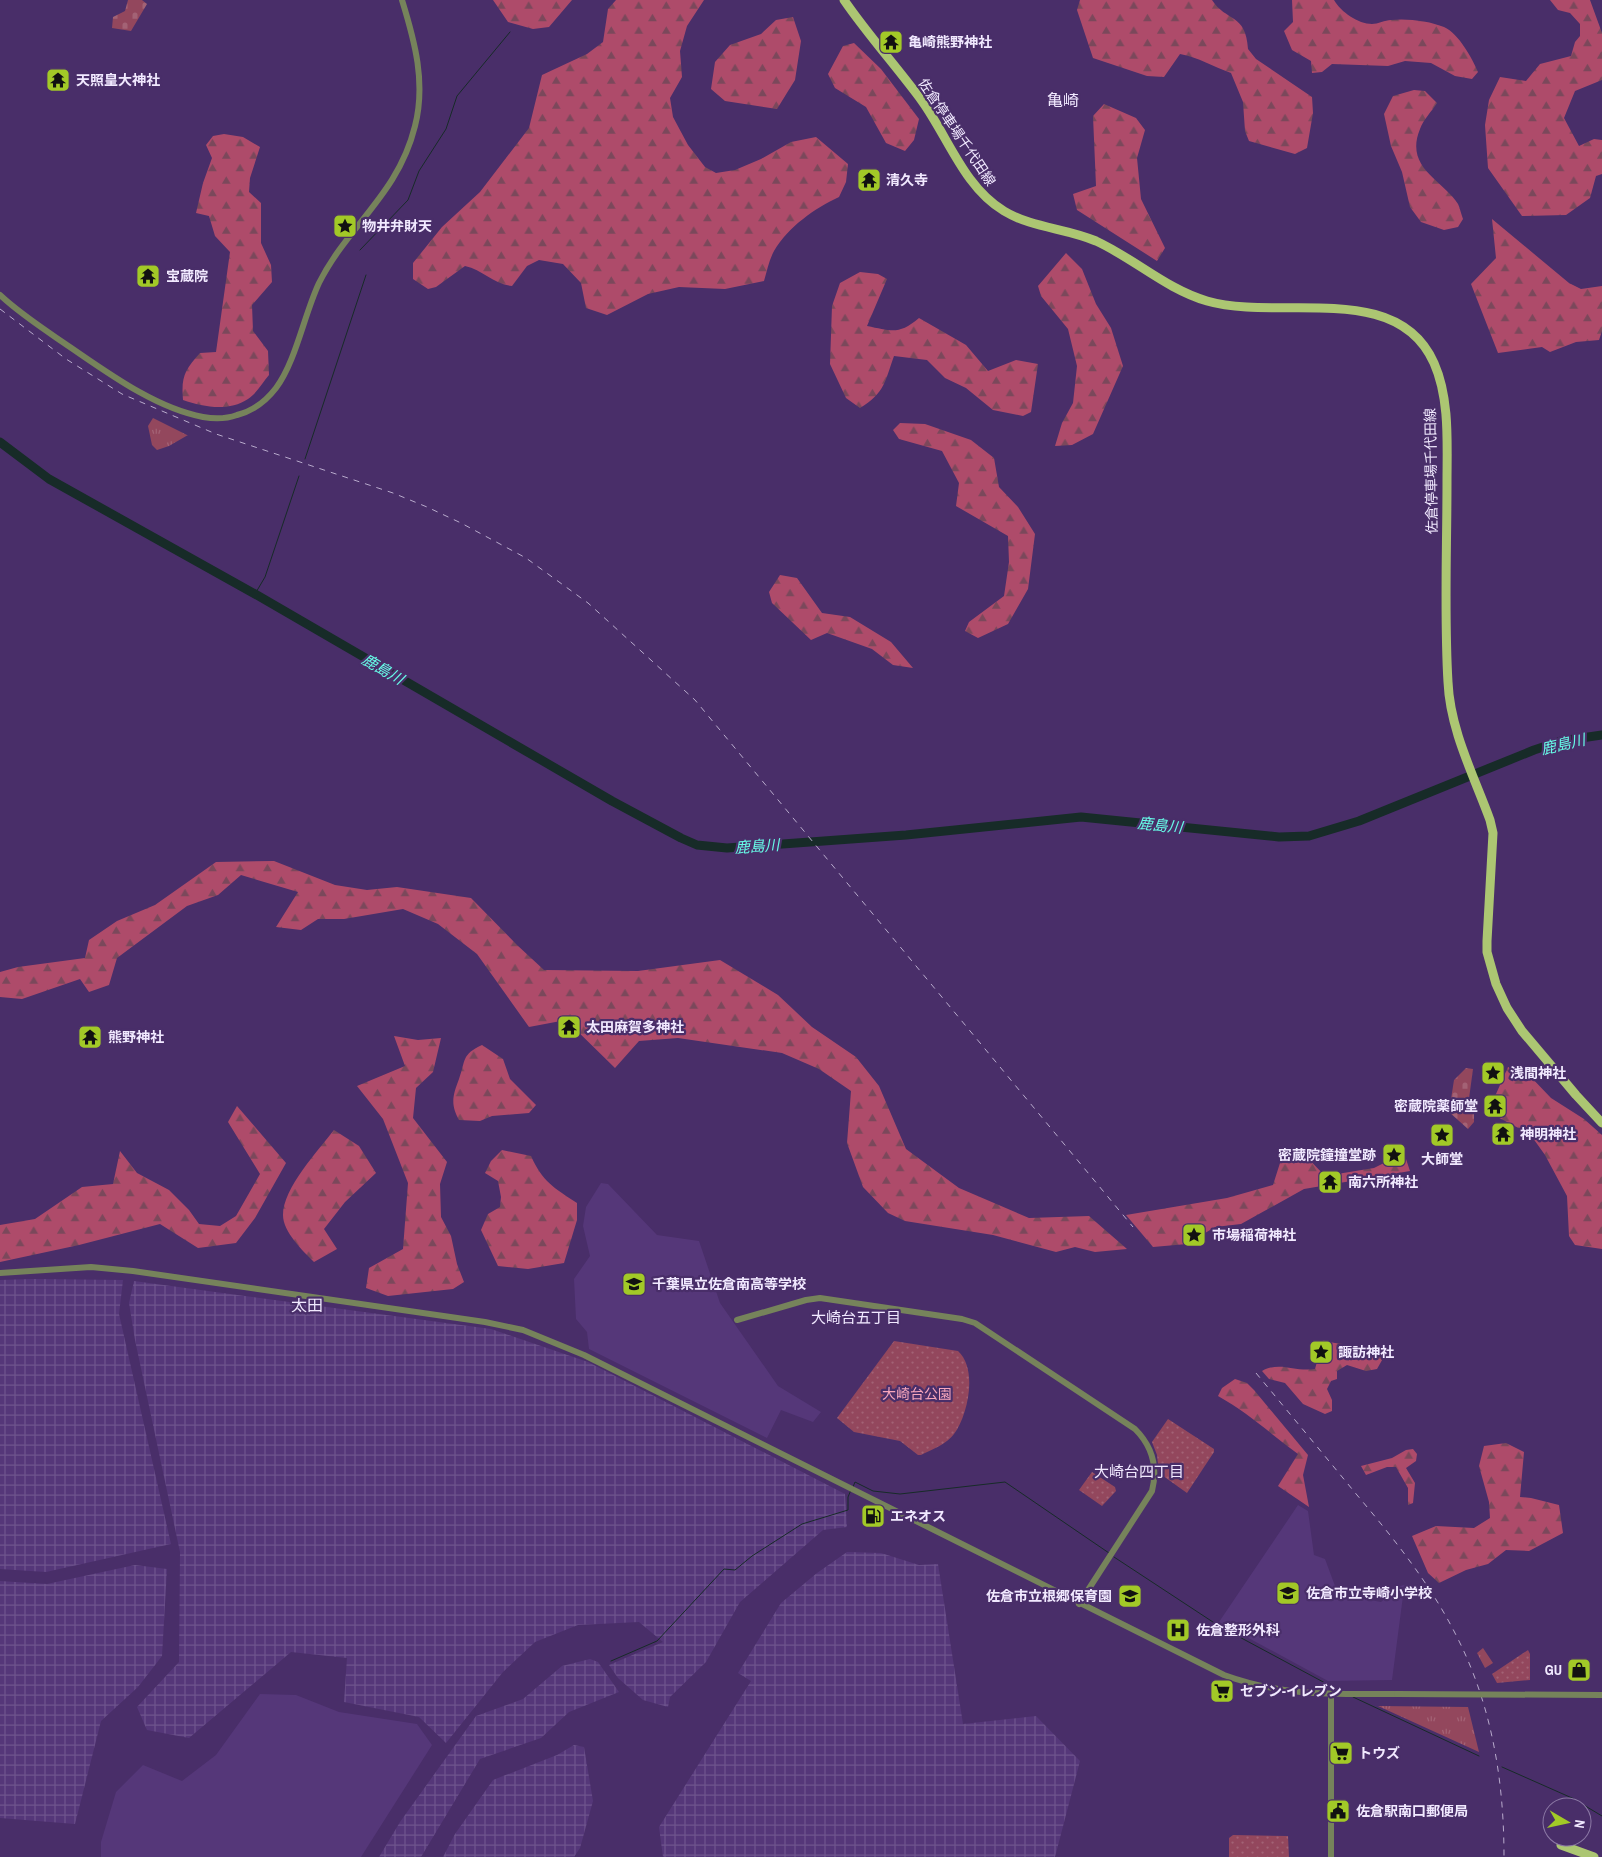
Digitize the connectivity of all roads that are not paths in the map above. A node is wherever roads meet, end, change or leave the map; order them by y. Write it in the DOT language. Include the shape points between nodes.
graph roads {
  1 [pos="402,0"];
  2 [pos="844,0"];
  3 [pos="0,295"];
  4 [pos="1602,1122"];
  5 [pos="0,1273"];
  6 [pos="737,1320"];
  7 [pos="1079,1604"];
  8 [pos="1602,1695"];
  9 [pos="1331,1696"];
  10 [pos="1566,1847"];
  11 [pos="1331,1857"];
  12 [pos="1594,1857"];
  1 -- 3 [label="street" via="419,69 420,96 410,144 391,183 320,282 285,374 268,398 236,416 219,418 185,412 132,387 42,328"];
  2 -- 4 [label="main road, 佐倉停車場千代田線" via="930,113 977,189 1003,211 1026,222 1095,241 1173,287 1206,301 1254,309 1371,312 1384,315 1405,327 1424,347 1436,368 1446,416 1448,684 1452,715 1493,834 1487,952 1496,984 1522,1031"];
  5 -- 7 [label="street" via="90,1267 133,1271 457,1317 523,1330 584,1355"];
  6 -- 7 [label="street" via="820,1298 975,1323 1135,1429 1145,1440 1154,1460 1152,1491"];
  7 -- 9 [label="street" via="1224,1675 1274,1690"];
  8 -- 9 [label="street, bridge"];
  9 -- 11 [label="street"];
  10 -- 12 [label="main road"];
}
